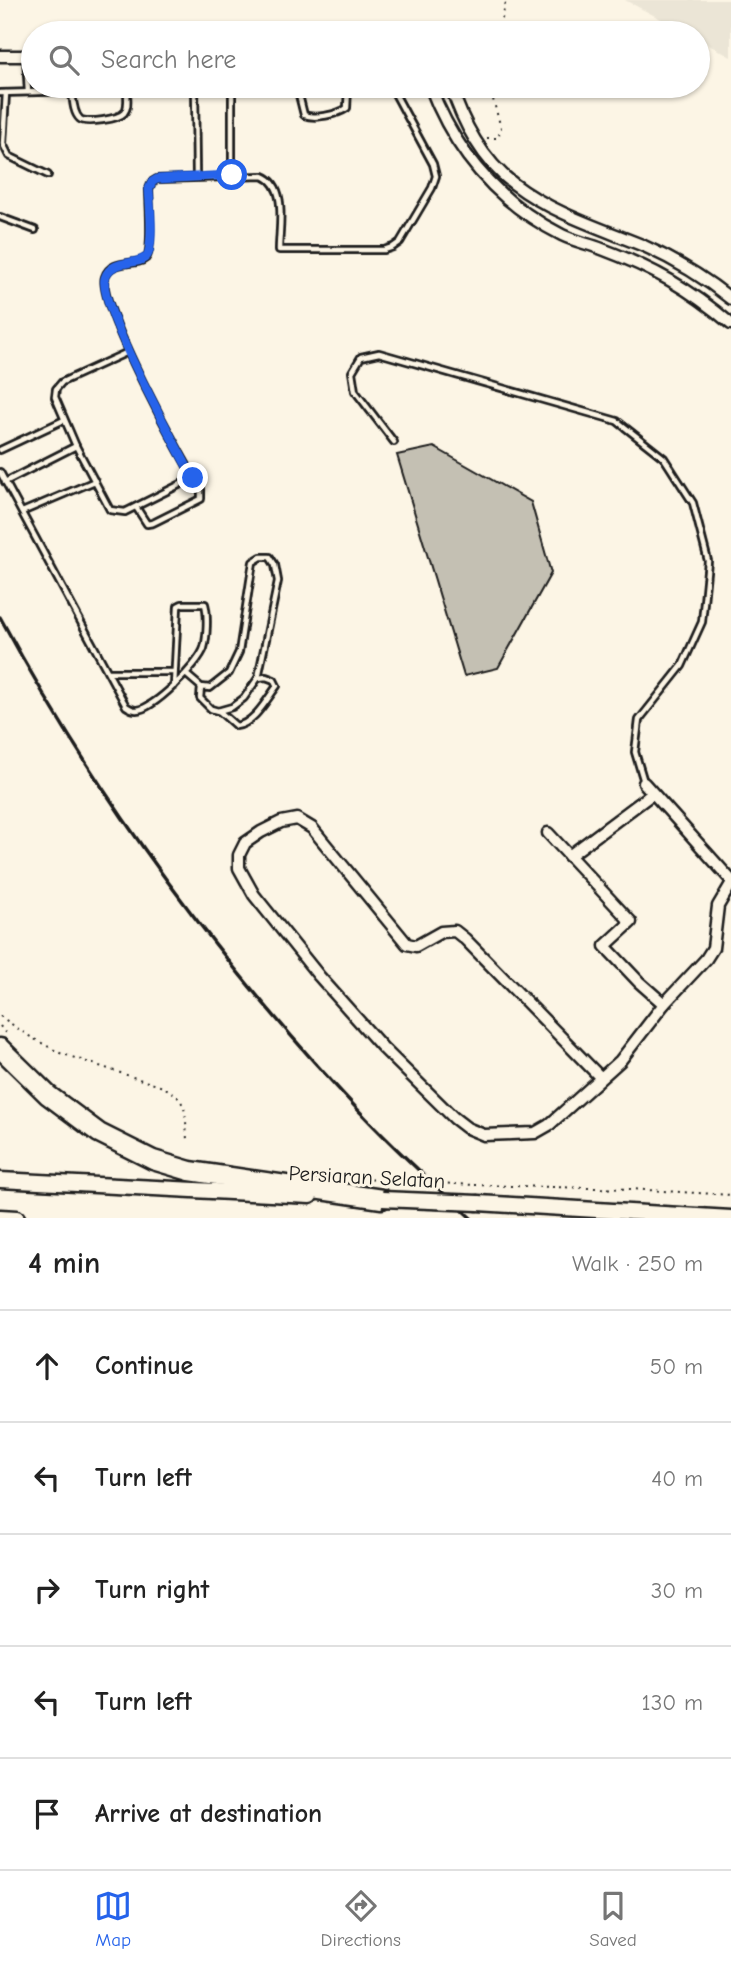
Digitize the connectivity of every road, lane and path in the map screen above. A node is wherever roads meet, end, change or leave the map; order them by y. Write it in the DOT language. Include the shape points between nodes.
graph roads {
  1 [pos="506,0"];
  2 [pos="502,21"];
  3 [pos="0,56"];
  4 [pos="21,56"];
  5 [pos="21,92"];
  6 [pos="3,93"];
  7 [pos="73,98"];
  8 [pos="127,98"];
  9 [pos="195,98"];
  10 [pos="232,98"];
  11 [pos="299,98"];
  12 [pos="347,98"];
  13 [pos="397,98"];
  14 [pos="435,98"];
  15 [pos="456,98"];
  16 [pos="492,98"];
  17 [pos="475,138"];
  18 [pos="48,175"];
  19 [pos="232,175"];
  20 [pos="196,177"];
  21 [pos="0,217"];
  22 [pos="35,230"];
  23 [pos="731,299"];
  24 [pos="731,324"];
  25 [pos="128,352"];
  26 [pos="64,420"];
  27 [pos="394,442"];
  28 [pos="76,446"];
  29 [pos="0,450"];
  30 [pos="0,472"];
  31 [pos="193,478"];
  32 [pos="95,481"];
  33 [pos="5,482"];
  34 [pos="136,507"];
  35 [pos="22,512"];
  36 [pos="109,672"];
  37 [pos="174,672"];
  38 [pos="187,675"];
  39 [pos="258,678"];
  40 [pos="174,687"];
  41 [pos="201,687"];
  42 [pos="218,711"];
  43 [pos="644,783"];
  44 [pos="652,794"];
  45 [pos="548,833"];
  46 [pos="569,856"];
  47 [pos="731,882"];
  48 [pos="664,1004"];
  49 [pos="0,1016"];
  50 [pos="0,1026"];
  51 [pos="3,1041"];
  52 [pos="601,1078"];
  53 [pos="187,1140"];
  54 [pos="352,1179"];
  55 [pos="0,1180"];
  56 [pos="731,1195"];
  57 [pos="382,1199"];
  58 [pos="0,1217"];
  59 [pos="18,1218"];
  60 [pos="731,1218"];
  1 -- 2 [label="path"];
  3 -- 4 [label="street"];
  5 -- 6 [label="lane"];
  6 -- 18 [label="lane" via="5,151"];
  7 -- 8 [label="lane" via="79,119 87,122 123,114"];
  9 -- 20 [label="lane"];
  10 -- 19 [label="lane"];
  11 -- 12 [label="lane" via="304,115 310,117 342,112"];
  13 -- 19 [label="lane" via="436,176 400,242 384,250 279,250 279,190 263,176"];
  14 -- 24 [label="street" via="472,164 499,192 563,235 655,271 701,298"];
  15 -- 17 [label="street"];
  16 -- 17 [label="path" via="498,138"];
  17 -- 23 [label="street" via="513,183 543,202 680,264"];
  19 -- 20 [label="lane"];
  20 -- 25 [label="lane" via="152,182 148,256 110,269 105,277 103,288"];
  21 -- 22 [label="lane"];
  25 -- 26 [label="lane" via="62,382 55,397"];
  25 -- 31 [label="lane"];
  26 -- 28 [label="lane"];
  26 -- 29 [label="lane"];
  27 -- 43 [label="lane" via="355,391 352,372 360,357 379,353 617,421 664,458 693,503 708,561 702,622 682,666 639,720 635,752"];
  28 -- 32 [label="lane"];
  28 -- 33 [label="lane"];
  30 -- 33 [label="lane"];
  31 -- 34 [label="lane"];
  31 -- 34 [label="lane" via="201,489 201,499 147,524"];
  32 -- 34 [label="lane" via="110,510 125,512"];
  32 -- 35 [label="lane"];
  33 -- 35 [label="lane"];
  35 -- 36 [label="lane"];
  36 -- 37 [label="lane"];
  36 -- 40 [label="lane" via="126,706 134,711"];
  37 -- 38 [label="lane" via="178,606 205,604 204,647"];
  37 -- 40 [label="lane"];
  38 -- 40 [label="lane"];
  38 -- 41 [label="lane"];
  39 -- 41 [label="lane" via="278,580 270,557 253,562 239,652 229,673 210,688"];
  39 -- 42 [label="lane" via="232,708"];
  39 -- 42 [label="lane" via="274,680 277,687 253,717 236,726"];
  41 -- 42 [label="lane" via="200,698"];
  43 -- 44 [label="street"];
  44 -- 46 [label="street"];
  44 -- 47 [label="street"];
  45 -- 46 [label="street"];
  46 -- 48 [label="street" via="631,922 605,946"];
  47 -- 48 [label="street" via="718,906 713,948"];
  48 -- 52 [label="street"];
  49 -- 53 [label="path" via="61,1054 177,1094 184,1107"];
  50 -- 51 [label="path"];
  51 -- 57 [label="highway" via="48,1095 99,1133 153,1160 190,1171"];
  52 -- 52 [label="street" via="535,1133 484,1135 467,1128 383,1048 254,895 239,868 245,843 281,822 297,819 312,828 407,944 416,946 440,932 455,931"];
  54 -- 56 [label="path, bridge"];
  55 -- 57 [label="main road, Persiaran Selatan"];
  57 -- 60 [label="main road, Persiaran Selatan, bridge"];
  58 -- 59 [label="main road"];
}
